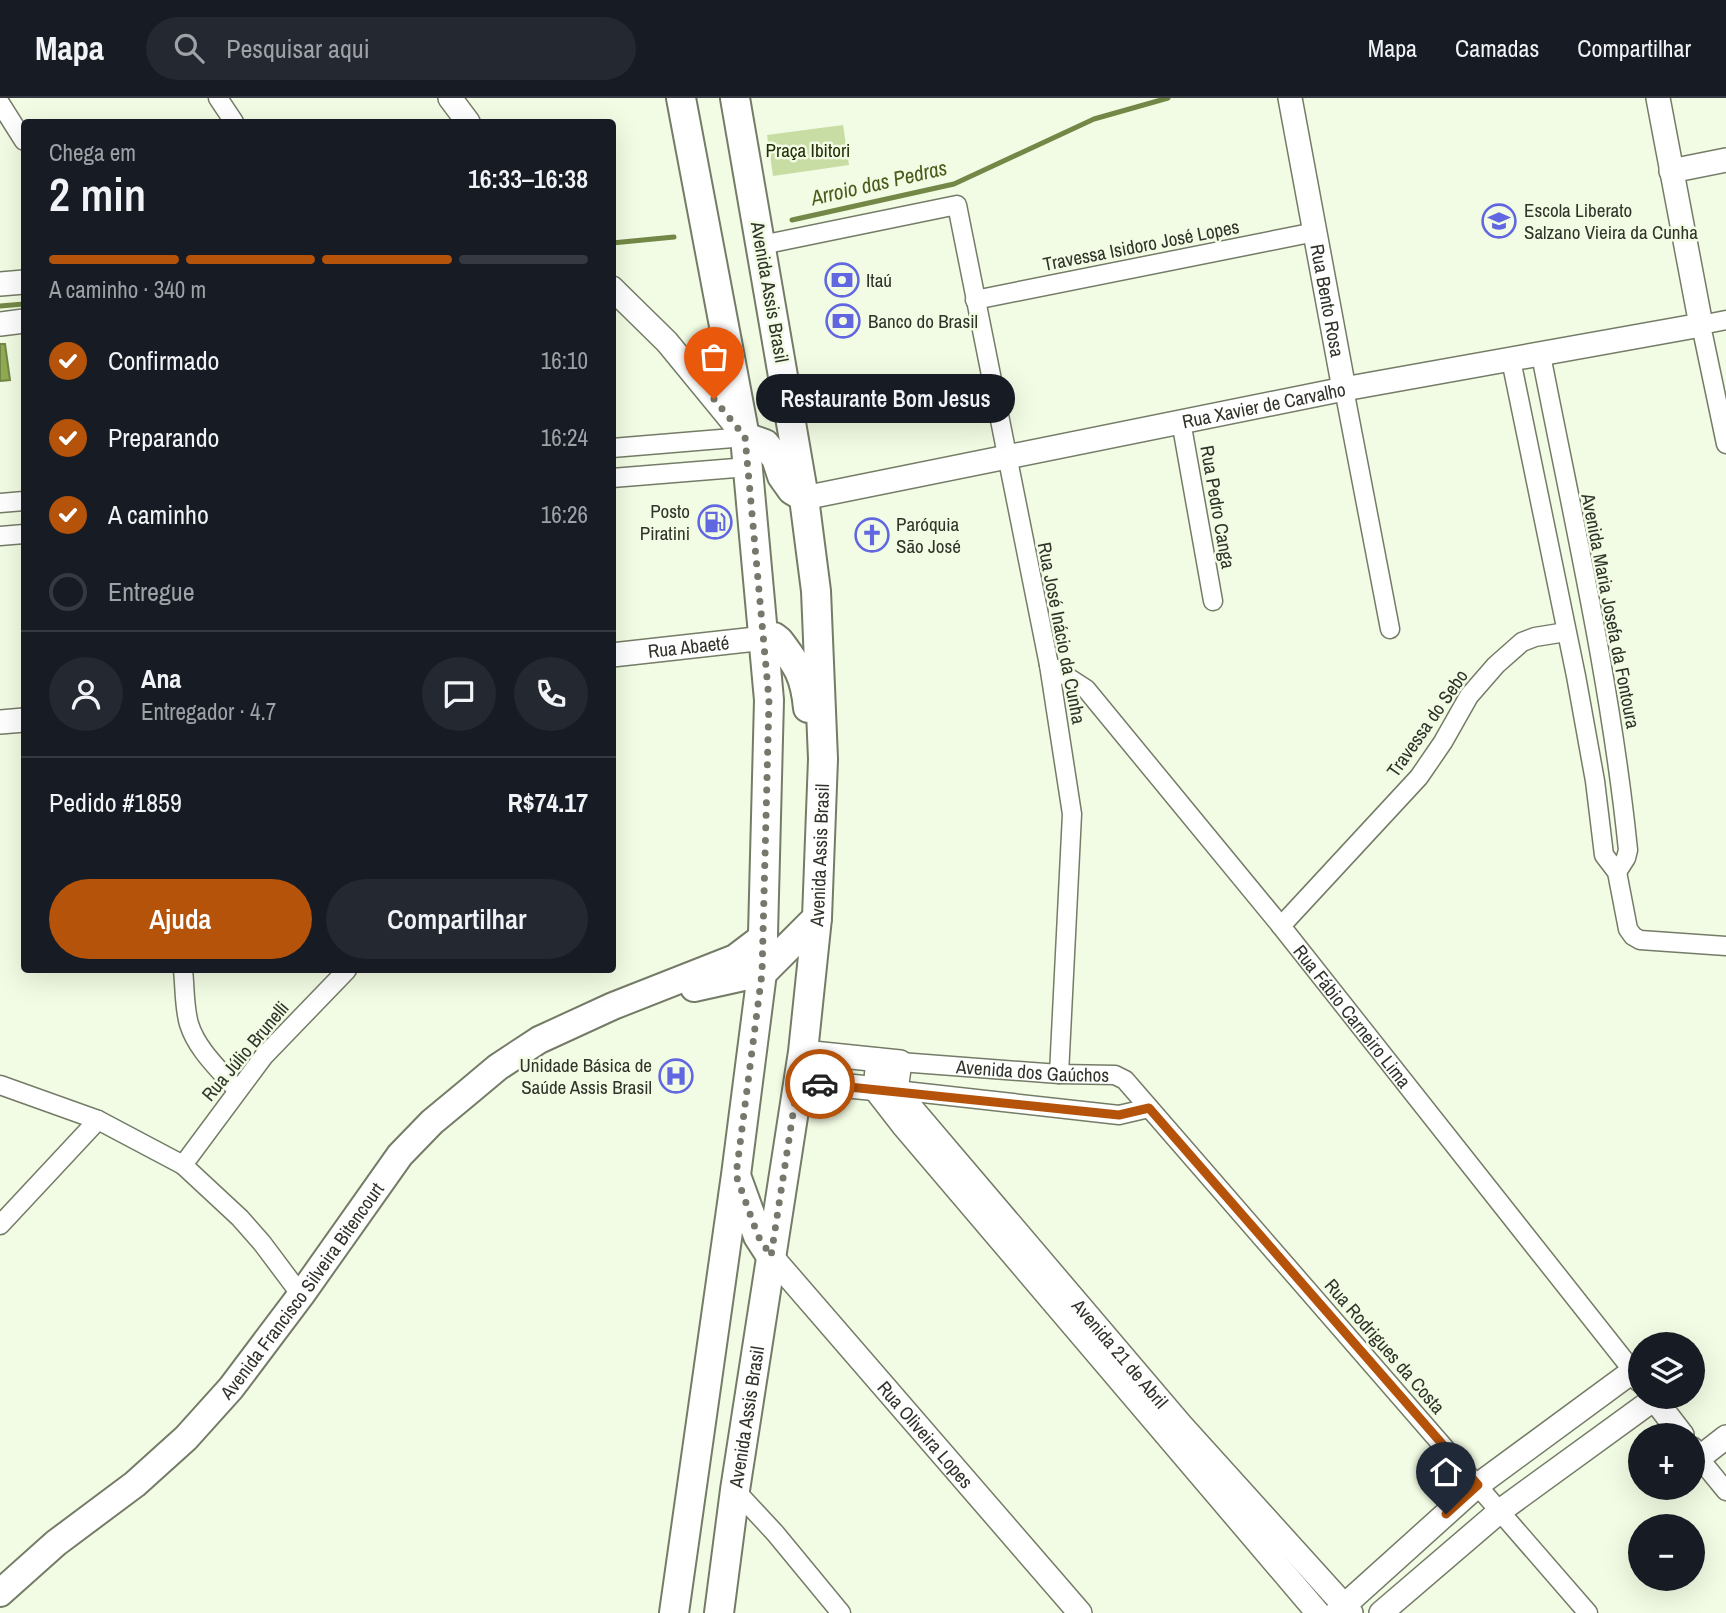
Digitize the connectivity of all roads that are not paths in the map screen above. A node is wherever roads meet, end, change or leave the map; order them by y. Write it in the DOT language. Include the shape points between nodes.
graph roads {
  1 [pos="218,98"];
  2 [pos="450,98"];
  3 [pos="681,98"];
  4 [pos="735,98"];
  5 [pos="1290,98"];
  6 [pos="1658,98"];
  7 [pos="7,103"];
  8 [pos="232,119"];
  9 [pos="466,119"];
  10 [pos="21,134"];
  11 [pos="1726,160"];
  12 [pos="1671,171"];
  13 [pos="1315,232"];
  14 [pos="762,245"];
  15 [pos="21,282"];
  16 [pos="0,284"];
  17 [pos="616,292"];
  18 [pos="975,300"];
  19 [pos="1726,320"];
  20 [pos="21,321"];
  21 [pos="0,324"];
  22 [pos="1701,325"];
  23 [pos="1541,355"];
  24 [pos="1511,360"];
  25 [pos="1344,389"];
  26 [pos="1181,421"];
  27 [pos="745,437"];
  28 [pos="1726,444"];
  29 [pos="616,448"];
  30 [pos="1006,457"];
  31 [pos="748,467"];
  32 [pos="616,478"];
  33 [pos="804,498"];
  34 [pos="21,500"];
  35 [pos="0,503"];
  36 [pos="21,534"];
  37 [pos="0,536"];
  38 [pos="1213,601"];
  39 [pos="1390,629"];
  40 [pos="1566,632"];
  41 [pos="765,638"];
  42 [pos="616,655"];
  43 [pos="1049,666"];
  44 [pos="1603,671"];
  45 [pos="1576,676"];
  46 [pos="21,720"];
  47 [pos="0,722"];
  48 [pos="823,760"];
  49 [pos="1620,776"];
  50 [pos="1595,781"];
  51 [pos="1616,872"];
  52 [pos="817,918"];
  53 [pos="1281,926"];
  54 [pos="764,936"];
  55 [pos="1726,946"];
  56 [pos="183,973"];
  57 [pos="324,973"];
  58 [pos="344,973"];
  59 [pos="762,973"];
  60 [pos="327,989"];
  61 [pos="613,1006"];
  62 [pos="803,1052"];
  63 [pos="889,1061"];
  64 [pos="1059,1074"];
  65 [pos="798,1081"];
  66 [pos="0,1085"];
  67 [pos="237,1090"];
  68 [pos="886,1090"];
  69 [pos="1149,1108"];
  70 [pos="98,1120"];
  71 [pos="183,1165"];
  72 [pos="736,1175"];
  73 [pos="0,1226"];
  74 [pos="771,1256"];
  75 [pos="301,1295"];
  76 [pos="1628,1366"];
  77 [pos="1628,1382"];
  78 [pos="1638,1409"];
  79 [pos="1662,1409"];
  80 [pos="1673,1423"];
  81 [pos="1174,1431"];
  82 [pos="1726,1437"];
  83 [pos="1705,1448"];
  84 [pos="1705,1464"];
  85 [pos="1478,1485"];
  86 [pos="735,1490"];
  87 [pos="1726,1491"];
  88 [pos="1500,1511"];
  89 [pos="0,1592"];
  90 [pos="1343,1610"];
  91 [pos="674,1613"];
  92 [pos="719,1613"];
  93 [pos="841,1613"];
  94 [pos="1080,1613"];
  95 [pos="1318,1613"];
  96 [pos="1381,1613"];
  97 [pos="1588,1613"];
  1 -- 8 [label="street"];
  2 -- 9 [label="street"];
  3 -- 27 [label="main road"];
  4 -- 14 [label="main road, Avenida Assis Brasil"];
  5 -- 13 [label="street, Rua Bento Rosa"];
  6 -- 12 [label="street"];
  7 -- 10 [label="street"];
  11 -- 12 [label="street"];
  12 -- 22 [label="street"];
  13 -- 18 [label="street, Travessa Isidoro José Lopes"];
  13 -- 25 [label="street, Rua Bento Rosa"];
  14 -- 18 [label="street, Rua José Inácio da Cunha" via="957,205"];
  14 -- 33 [label="main road, Avenida Assis Brasil"];
  15 -- 16 [label="street"];
  17 -- 27 [label="street" via="667,342"];
  18 -- 30 [label="street, Rua José Inácio da Cunha"];
  19 -- 22 [label="street, Rua Xavier de Carvalho"];
  20 -- 21 [label="street"];
  22 -- 23 [label="street, Rua Xavier de Carvalho"];
  22 -- 28 [label="street"];
  23 -- 24 [label="street, Rua Xavier de Carvalho"];
  23 -- 44 [label="street, Avenida Maria Josefa da Fontoura"];
  24 -- 25 [label="street, Rua Xavier de Carvalho"];
  24 -- 40 [label="street"];
  25 -- 26 [label="street, Rua Xavier de Carvalho"];
  25 -- 39 [label="street, Rua Bento Rosa"];
  26 -- 30 [label="street, Rua Xavier de Carvalho"];
  26 -- 38 [label="street, Rua Pedro Canga"];
  27 -- 29 [label="street"];
  27 -- 31 [label="main road"];
  27 -- 33 [label="main road" via="765,444 782,477"];
  30 -- 33 [label="street, Rua Xavier de Carvalho"];
  30 -- 43 [label="street, Rua José Inácio da Cunha"];
  31 -- 32 [label="street"];
  31 -- 41 [label="main road"];
  33 -- 48 [label="main road, Avenida Assis Brasil" via="816,591"];
  34 -- 35 [label="street"];
  36 -- 37 [label="street"];
  40 -- 45 [label="street"];
  40 -- 53 [label="street, Travessa do Sebo" via="1522,642 1496,665 1469,696 1419,777"];
  41 -- 42 [label="street, Rua Abaeté"];
  41 -- 48 [label="main road" via="779,641 800,671 806,684 810,735"];
  41 -- 54 [label="main road" via="769,700"];
  43 -- 53 [label="street, Rua Fábio Carneiro Lima" via="1086,689"];
  43 -- 64 [label="street, Rua José Inácio da Cunha" via="1072,814"];
  44 -- 45 [label="street"];
  44 -- 49 [label="street, Avenida Maria Josefa da Fontoura"];
  45 -- 50 [label="street"];
  46 -- 47 [label="street"];
  48 -- 52 [label="main road, Avenida Assis Brasil"];
  49 -- 50 [label="street"];
  49 -- 51 [label="street, Avenida Maria Josefa da Fontoura" via="1628,850"];
  50 -- 51 [label="street" via="1604,855"];
  51 -- 55 [label="street" via="1633,936"];
  52 -- 59 [label="main road"];
  52 -- 62 [label="main road, Avenida Assis Brasil"];
  53 -- 76 [label="street, Rua Fábio Carneiro Lima"];
  54 -- 59 [label="main road"];
  54 -- 61 [label="main road, Avenida Francisco Silveira Bitencourt" via="735,958"];
  56 -- 67 [label="street" via="193,1034"];
  57 -- 60 [label="street"];
  58 -- 60 [label="street, Rua Júlio Brunelli"];
  59 -- 61 [label="main road, Avenida Francisco Silveira Bitencourt"];
  59 -- 72 [label="main road"];
  60 -- 67 [label="street, Rua Júlio Brunelli"];
  61 -- 75 [label="main road, Avenida Francisco Silveira Bitencourt" via="539,1040 498,1067 432,1122 400,1155"];
  62 -- 63 [label="street, Avenida dos Gaúchos"];
  62 -- 65 [label="main road, Avenida Assis Brasil"];
  63 -- 64 [label="street, Avenida dos Gaúchos"];
  63 -- 68 [label="street"];
  64 -- 69 [label="street, Avenida dos Gaúchos" via="1115,1075"];
  65 -- 68 [label="street, Avenida dos Gaúchos"];
  65 -- 74 [label="main road, Avenida Assis Brasil"];
  66 -- 70 [label="street"];
  67 -- 71 [label="street, Rua Júlio Brunelli"];
  68 -- 69 [label="street, Avenida dos Gaúchos" via="1119,1115"];
  68 -- 81 [label="street, Avenida 21 de Abril"];
  69 -- 85 [label="street, Rua Rodrigues da Costa"];
  70 -- 71 [label="street"];
  70 -- 73 [label="street"];
  71 -- 75 [label="street" via="255,1235"];
  72 -- 74 [label="main road" via="758,1236"];
  72 -- 91 [label="main road"];
  74 -- 86 [label="main road, Avenida Assis Brasil"];
  74 -- 94 [label="street, Rua Oliveira Lopes"];
  75 -- 89 [label="main road, Avenida Francisco Silveira Bitencourt" via="231,1388 186,1438"];
  77 -- 85 [label="street"];
  78 -- 88 [label="street"];
  79 -- 80 [label="street"];
  81 -- 90 [label="street, Avenida 21 de Abril"];
  81 -- 95 [label="street, Avenida 21 de Abril"];
  82 -- 83 [label="street"];
  84 -- 87 [label="street"];
  85 -- 88 [label="street, Rua Rodrigues da Costa"];
  85 -- 90 [label="street"];
  86 -- 92 [label="main road, Avenida Assis Brasil"];
  86 -- 93 [label="street"];
  88 -- 96 [label="street"];
  88 -- 97 [label="street, Rua Rodrigues da Costa"];
}
